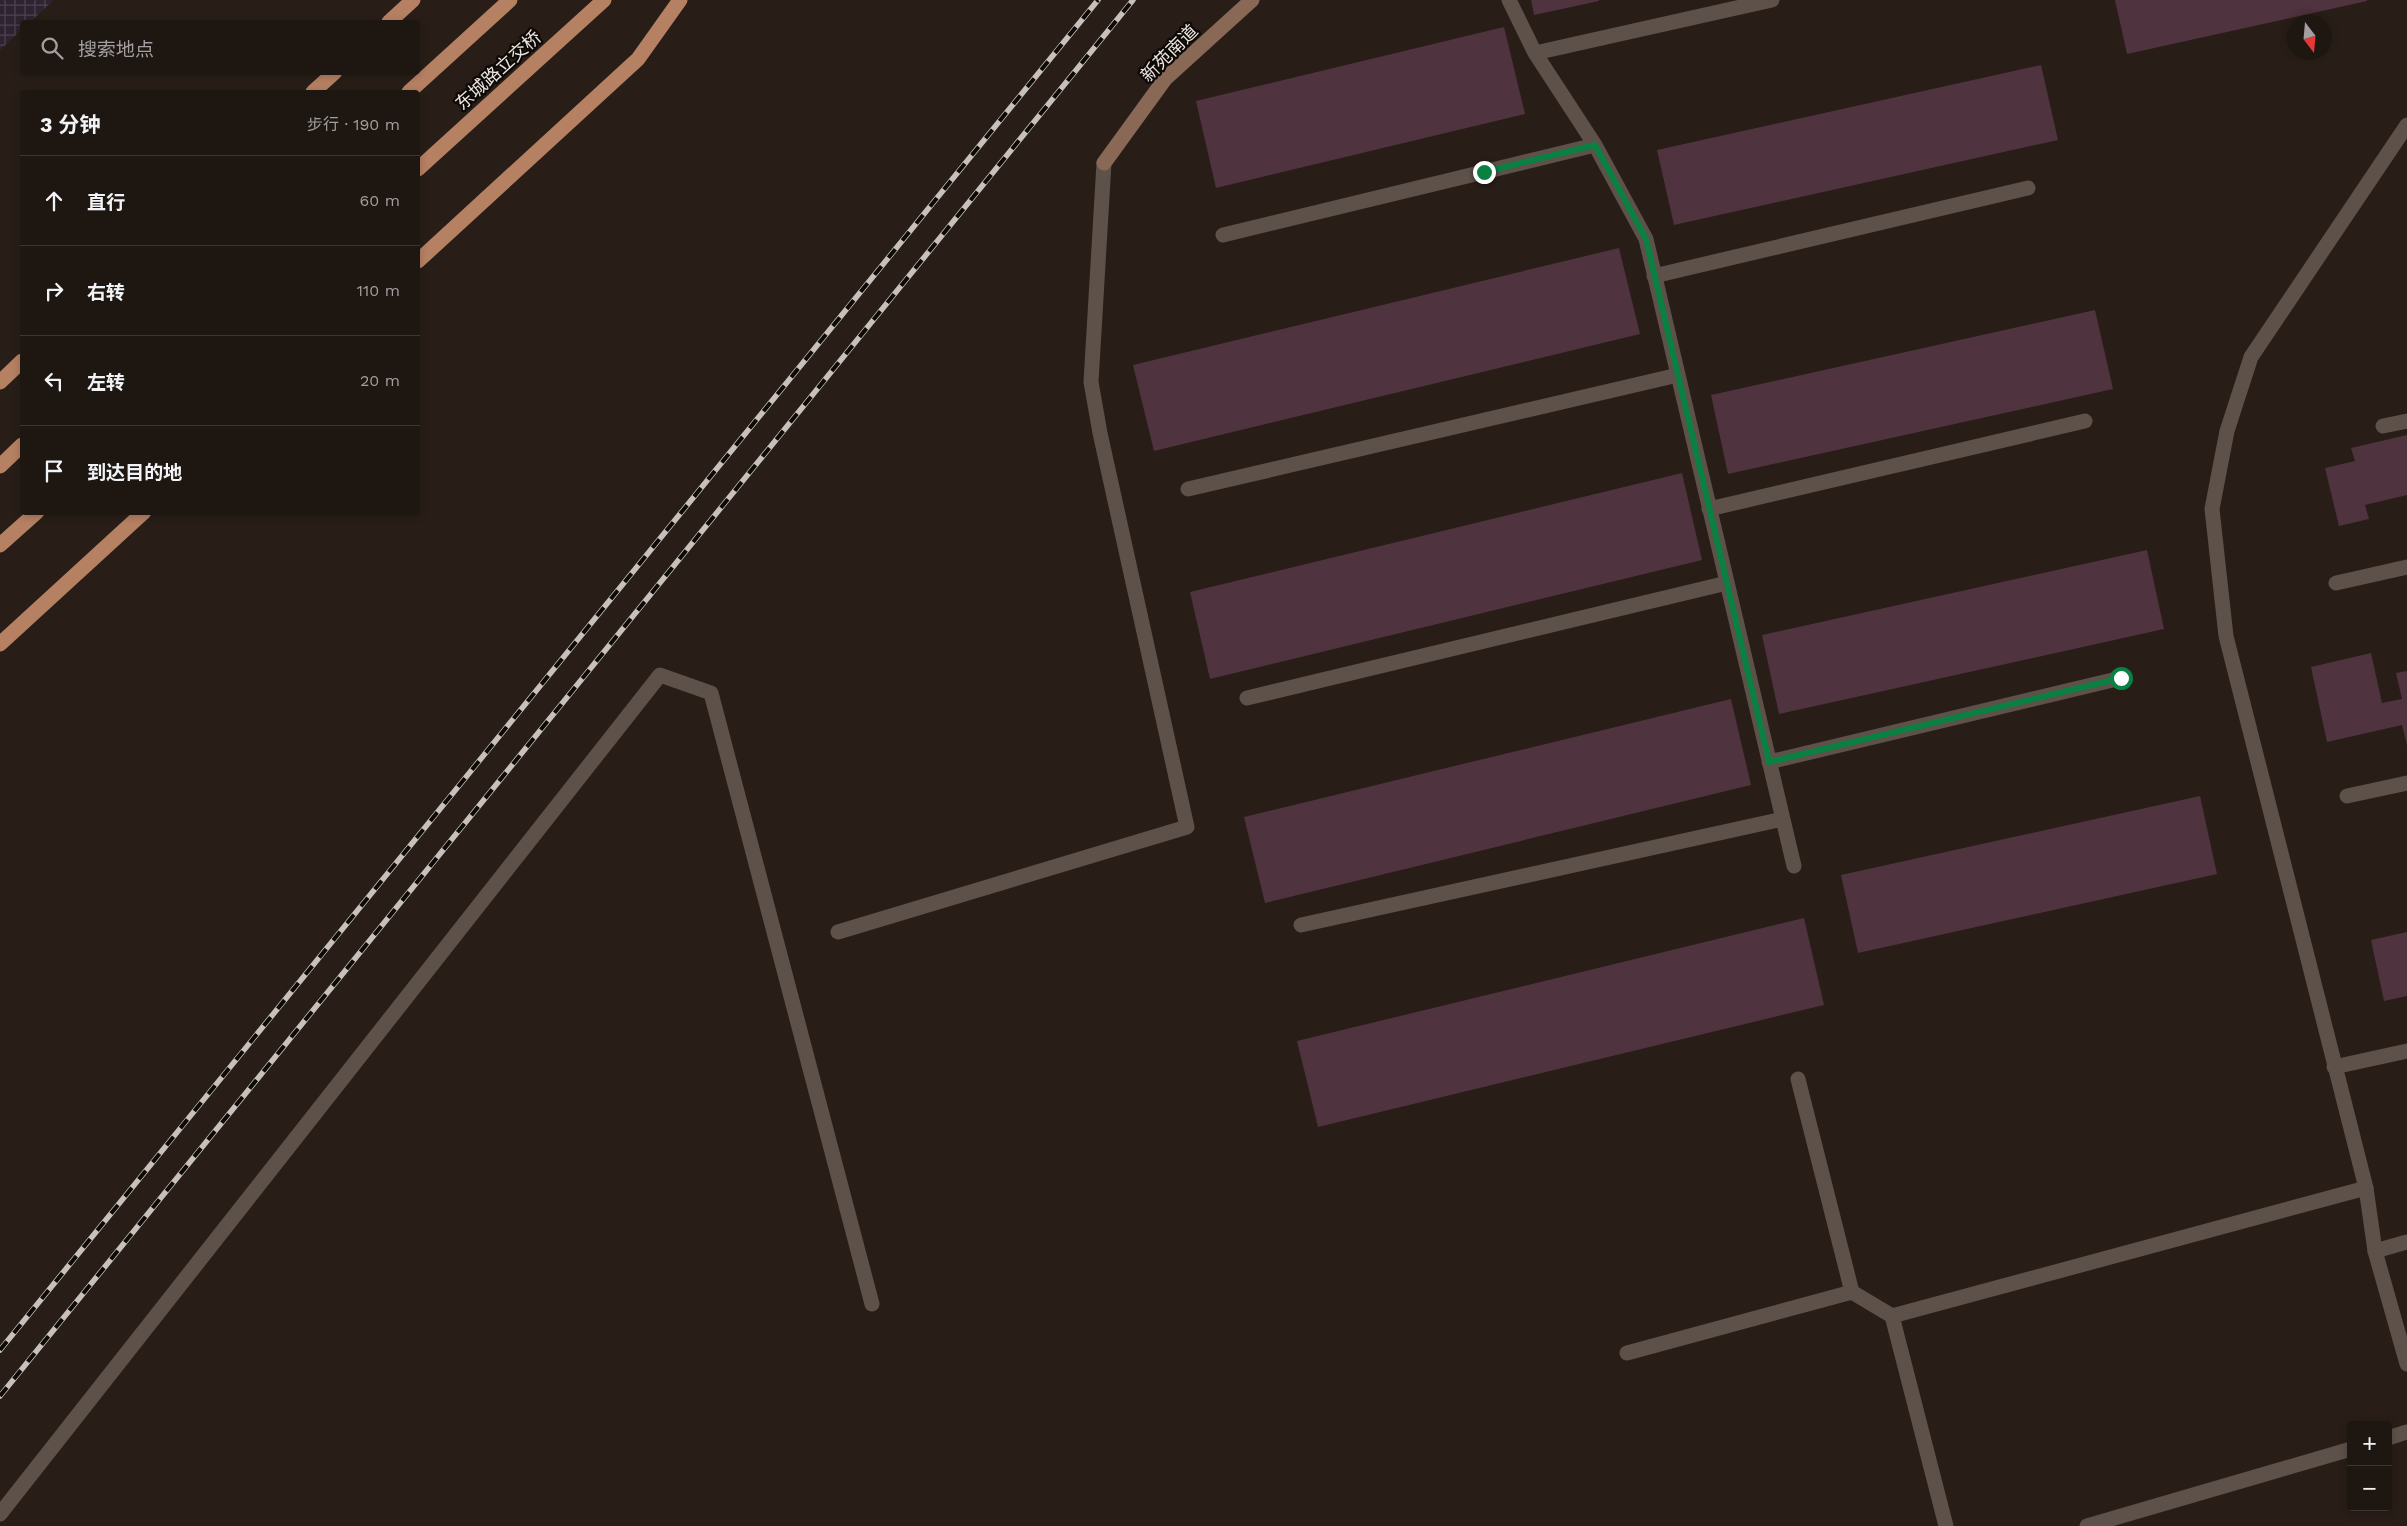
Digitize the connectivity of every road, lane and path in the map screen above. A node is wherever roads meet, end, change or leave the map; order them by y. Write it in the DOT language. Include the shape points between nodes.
graph roads {
  1 [pos="413,0"];
  2 [pos="510,0"];
  3 [pos="604,0"];
  4 [pos="680,0"];
  5 [pos="1252,0"];
  6 [pos="1509,0"];
  7 [pos="1772,0"];
  8 [pos="391,20"];
  9 [pos="1535,53"];
  10 [pos="332,75"];
  11 [pos="315,90"];
  12 [pos="411,90"];
  13 [pos="2407,125"];
  14 [pos="1595,145"];
  15 [pos="420,167"];
  16 [pos="2028,188"];
  17 [pos="1223,235"];
  18 [pos="420,259"];
  19 [pos="1654,276"];
  20 [pos="20,363"];
  21 [pos="1678,375"];
  22 [pos="0,382"];
  23 [pos="2084,421"];
  24 [pos="2407,421"];
  25 [pos="2383,426"];
  26 [pos="20,447"];
  27 [pos="0,466"];
  28 [pos="1188,490"];
  29 [pos="1709,508"];
  30 [pos="33,515"];
  31 [pos="141,515"];
  32 [pos="0,546"];
  33 [pos="2407,567"];
  34 [pos="1727,583"];
  35 [pos="2336,583"];
  36 [pos="0,644"];
  37 [pos="2121,678"];
  38 [pos="1247,698"];
  39 [pos="1769,762"];
  40 [pos="2407,783"];
  41 [pos="2347,796"];
  42 [pos="1783,819"];
  43 [pos="1794,866"];
  44 [pos="1301,925"];
  45 [pos="838,932"];
  46 [pos="2407,1051"];
  47 [pos="2334,1067"];
  48 [pos="1798,1079"];
  49 [pos="2366,1188"];
  50 [pos="2407,1242"];
  51 [pos="2375,1251"];
  52 [pos="1852,1292"];
  53 [pos="872,1304"];
  54 [pos="1892,1316"];
  55 [pos="1627,1353"];
  56 [pos="2407,1364"];
  57 [pos="2407,1432"];
  58 [pos="2392,1437"];
  59 [pos="2347,1450"];
  60 [pos="0,1514"];
  61 [pos="1946,1526"];
  62 [pos="2087,1526"];
  1 -- 8 [label="main road"];
  2 -- 12 [label="main road"];
  3 -- 15 [label="main road, 东城路立交桥"];
  4 -- 18 [label="main road" via="638,59"];
  5 -- 45 [label="street, 新苑南道" via="1165,79 1104,162 1091,382 1188,828"];
  6 -- 9 [label="street"];
  7 -- 9 [label="street"];
  9 -- 14 [label="street"];
  10 -- 11 [label="main road"];
  13 -- 47 [label="street" via="2251,357 2227,431 2212,509 2226,636"];
  14 -- 17 [label="street"];
  14 -- 19 [label="street" via="1646,239"];
  16 -- 19 [label="street"];
  19 -- 21 [label="street"];
  20 -- 22 [label="main road"];
  21 -- 28 [label="street"];
  21 -- 29 [label="street"];
  23 -- 29 [label="street"];
  24 -- 25 [label="street"];
  26 -- 27 [label="main road"];
  29 -- 34 [label="street"];
  30 -- 32 [label="main road"];
  31 -- 36 [label="main road"];
  33 -- 35 [label="street"];
  34 -- 38 [label="street"];
  34 -- 39 [label="street"];
  37 -- 39 [label="street"];
  39 -- 42 [label="street"];
  40 -- 41 [label="street"];
  42 -- 43 [label="street"];
  42 -- 44 [label="street"];
  46 -- 47 [label="street"];
  47 -- 49 [label="street"];
  48 -- 52 [label="street"];
  49 -- 51 [label="street"];
  49 -- 54 [label="street"];
  50 -- 51 [label="street"];
  51 -- 56 [label="street"];
  52 -- 54 [label="street"];
  52 -- 55 [label="street"];
  53 -- 60 [label="street" via="711,693 660,675"];
  54 -- 61 [label="street"];
  57 -- 58 [label="street"];
  59 -- 62 [label="street"];
}
